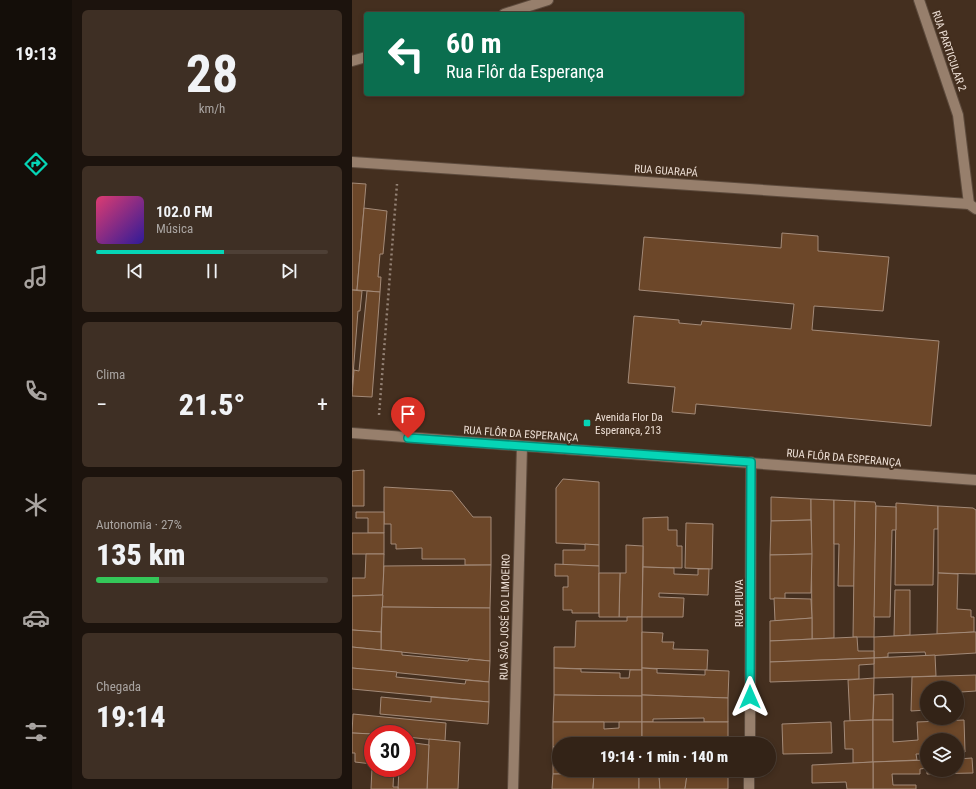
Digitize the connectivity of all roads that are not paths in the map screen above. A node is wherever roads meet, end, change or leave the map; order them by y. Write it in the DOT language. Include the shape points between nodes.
graph roads {
  1 [pos="548,0"];
  2 [pos="919,0"];
  3 [pos="510,12"];
  4 [pos="364,58"];
  5 [pos="352,61"];
  6 [pos="352,162"];
  7 [pos="973,207"];
  8 [pos="352,433"];
  9 [pos="522,446"];
  10 [pos="751,462"];
  11 [pos="976,480"];
  12 [pos="750,737"];
  13 [pos="749,777"];
  14 [pos="513,789"];
  15 [pos="749,789"];
  1 -- 3 [label="street"];
  2 -- 7 [label="street, RUA PARTICULAR 2" via="958,116"];
  4 -- 5 [label="street"];
  6 -- 7 [label="street, RUA GUARAPÁ"];
  8 -- 9 [label="street, RUA FLÔR DA ESPERANÇA"];
  9 -- 10 [label="street, RUA FLÔR DA ESPERANÇA"];
  9 -- 14 [label="street, RUA SÃO JOSÉ DO LIMOEIRO"];
  10 -- 11 [label="street, RUA FLÔR DA ESPERANÇA"];
  10 -- 12 [label="street, RUA PIUVA"];
  13 -- 15 [label="street"];
}
